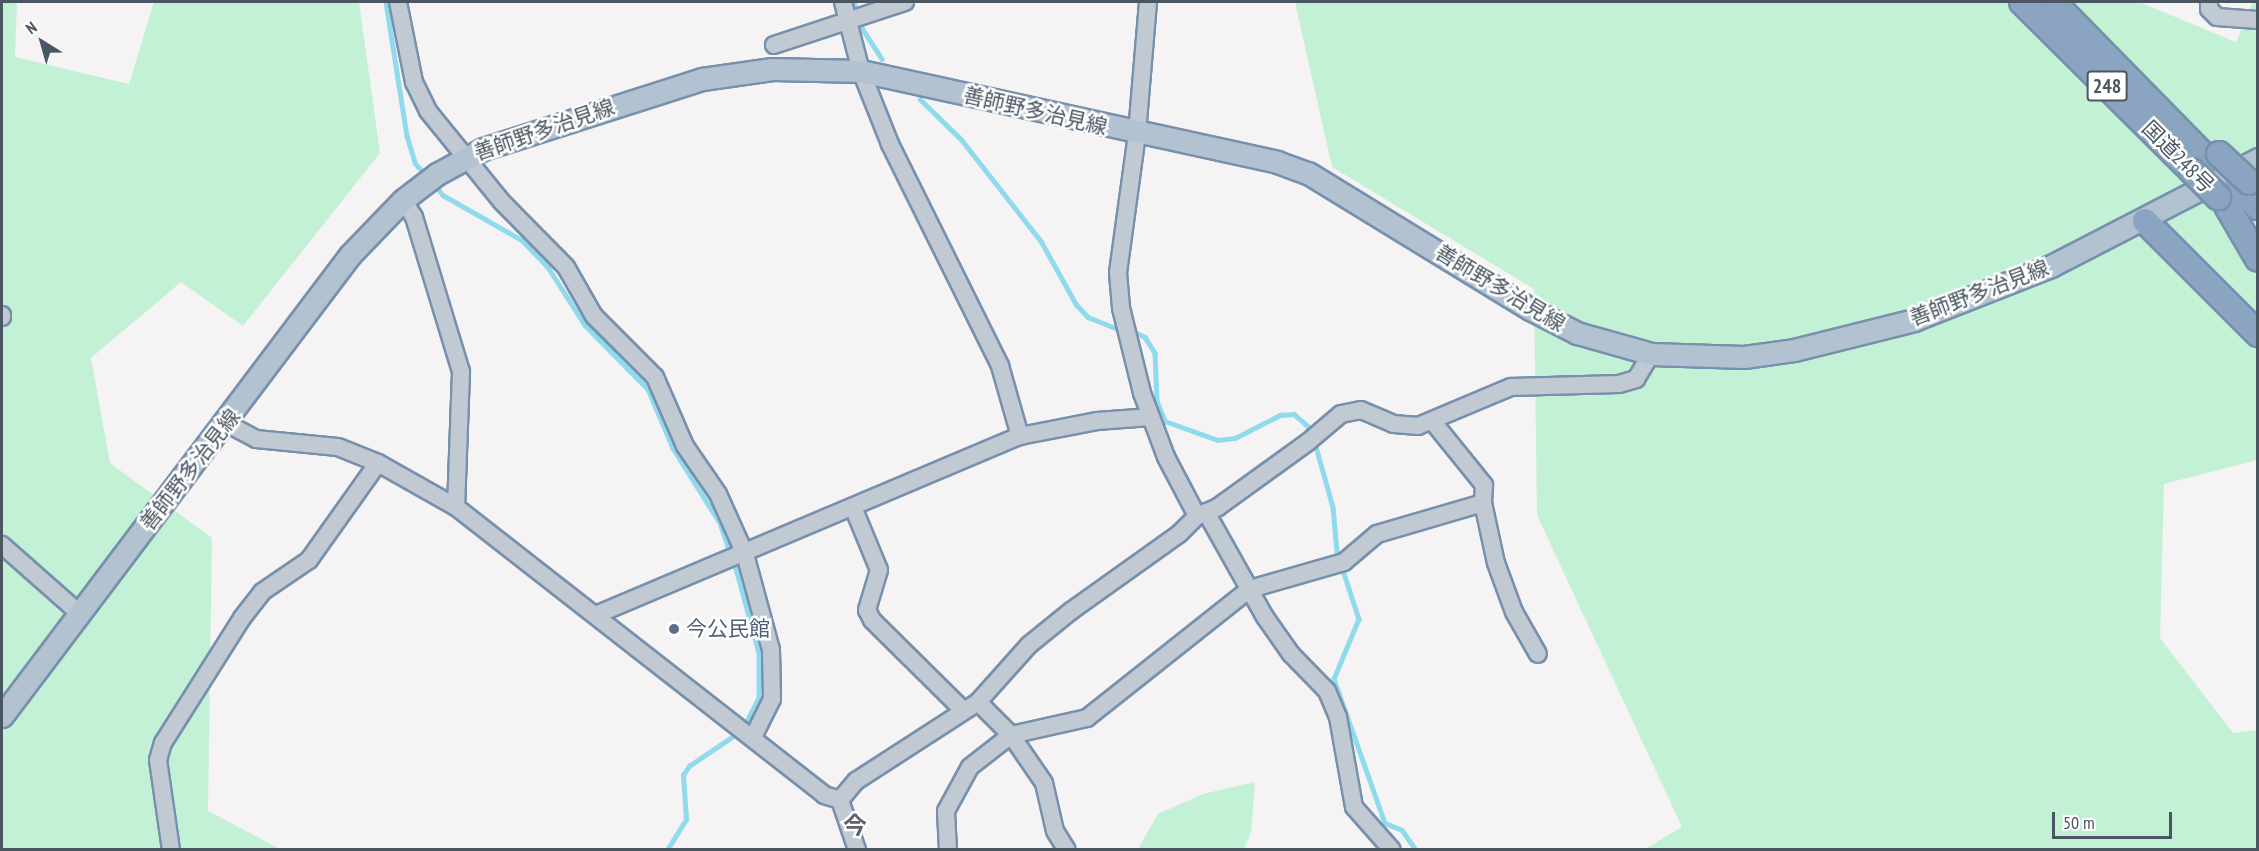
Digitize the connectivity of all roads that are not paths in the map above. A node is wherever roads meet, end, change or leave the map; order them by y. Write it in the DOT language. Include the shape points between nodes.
graph roads {
  1 [pos="399,2"];
  2 [pos="843,2"];
  3 [pos="905,2"];
  4 [pos="1148,2"];
  5 [pos="2022,2"];
  6 [pos="2053,2"];
  7 [pos="2209,2"];
  8 [pos="849,19"];
  9 [pos="2258,20"];
  10 [pos="774,45"];
  11 [pos="861,71"];
  12 [pos="1137,134"];
  13 [pos="466,156"];
  14 [pos="2207,162"];
  15 [pos="2241,187"];
  16 [pos="403,200"];
  17 [pos="2258,207"];
  18 [pos="2145,221"];
  19 [pos="2258,237"];
  20 [pos="2258,259"];
  21 [pos="2258,334"];
  22 [pos="1651,354"];
  23 [pos="1151,417"];
  24 [pos="1433,422"];
  25 [pos="226,423"];
  26 [pos="1020,436"];
  27 [pos="378,463"];
  28 [pos="1483,502"];
  29 [pos="456,507"];
  30 [pos="853,507"];
  31 [pos="1202,514"];
  32 [pos="2,545"];
  33 [pos="744,554"];
  34 [pos="1250,589"];
  35 [pos="79,613"];
  36 [pos="598,614"];
  37 [pos="1538,654"];
  38 [pos="971,706"];
  39 [pos="2,716"];
  40 [pos="1011,735"];
  41 [pos="753,737"];
  42 [pos="840,800"];
  43 [pos="171,849"];
  44 [pos="856,849"];
  45 [pos="948,849"];
  46 [pos="1067,849"];
  47 [pos="1392,849"];
  1 -- 13 [label="street" via="414,82 428,111"];
  2 -- 8 [label="street"];
  3 -- 8 [label="street"];
  4 -- 12 [label="street"];
  5 -- 14 [label="highway, 国道248号 / 248"];
  6 -- 14 [label="highway, 国道248号 / 248"];
  7 -- 9 [label="street" via="2209,9 2217,17"];
  8 -- 10 [label="street"];
  8 -- 11 [label="street"];
  11 -- 12 [label="main road, 善師野多治見線"];
  11 -- 13 [label="main road, 善師野多治見線" via="772,69 702,79"];
  11 -- 26 [label="street" via="890,144 1000,366"];
  12 -- 22 [label="main road, 善師野多治見線" via="1277,162 1308,173 1530,309 1577,333"];
  12 -- 23 [label="street" via="1119,273 1121,308"];
  13 -- 16 [label="main road, 善師野多治見線"];
  13 -- 33 [label="street" via="502,202 566,267 594,316 655,377 685,446 718,494"];
  14 -- 15 [label="highway, 国道248号 / 248, bridge"];
  14 -- 15 [label="highway, bridge"];
  15 -- 17 [label="highway, 国道248号 / 248"];
  15 -- 18 [label="main road, 善師野多治見線"];
  15 -- 19 [label="highway, 国道248号 / 248"];
  15 -- 20 [label="highway"];
  16 -- 25 [label="main road, 善師野多治見線" via="350,255"];
  16 -- 29 [label="street" via="414,217 461,372"];
  18 -- 21 [label="highway"];
  18 -- 22 [label="main road, 善師野多治見線" via="2051,266 1914,320 1794,350 1743,357"];
  22 -- 24 [label="street" via="1636,379 1619,384 1511,387"];
  23 -- 26 [label="street" via="1097,421"];
  23 -- 31 [label="street"];
  24 -- 28 [label="street" via="1484,485"];
  24 -- 31 [label="street" via="1418,426 1394,424 1361,410 1341,414 1308,442"];
  25 -- 27 [label="street" via="256,439 322,443"];
  25 -- 35 [label="main road, 善師野多治見線"];
  26 -- 30 [label="street"];
  27 -- 29 [label="street"];
  27 -- 43 [label="street" via="309,560 262,592 242,618 163,743 158,760"];
  28 -- 34 [label="street" via="1377,534 1344,562"];
  28 -- 37 [label="street" via="1496,562 1514,612"];
  29 -- 36 [label="street"];
  30 -- 33 [label="street"];
  30 -- 38 [label="street" via="879,570 867,610 872,620"];
  31 -- 34 [label="street"];
  31 -- 38 [label="street" via="1029,645"];
  32 -- 35 [label="street"];
  33 -- 36 [label="street"];
  33 -- 41 [label="street" via="771,650 772,699"];
  34 -- 40 [label="street" via="1087,718"];
  34 -- 47 [label="street" via="1291,654 1327,692 1338,717 1354,807"];
  35 -- 39 [label="main road, 善師野多治見線"];
  36 -- 41 [label="street"];
  38 -- 40 [label="street"];
  38 -- 42 [label="street" via="856,781"];
  40 -- 45 [label="street" via="970,767 946,811"];
  40 -- 46 [label="street" via="1044,783 1055,831"];
  41 -- 42 [label="street" via="824,795"];
  42 -- 44 [label="street"];
}
